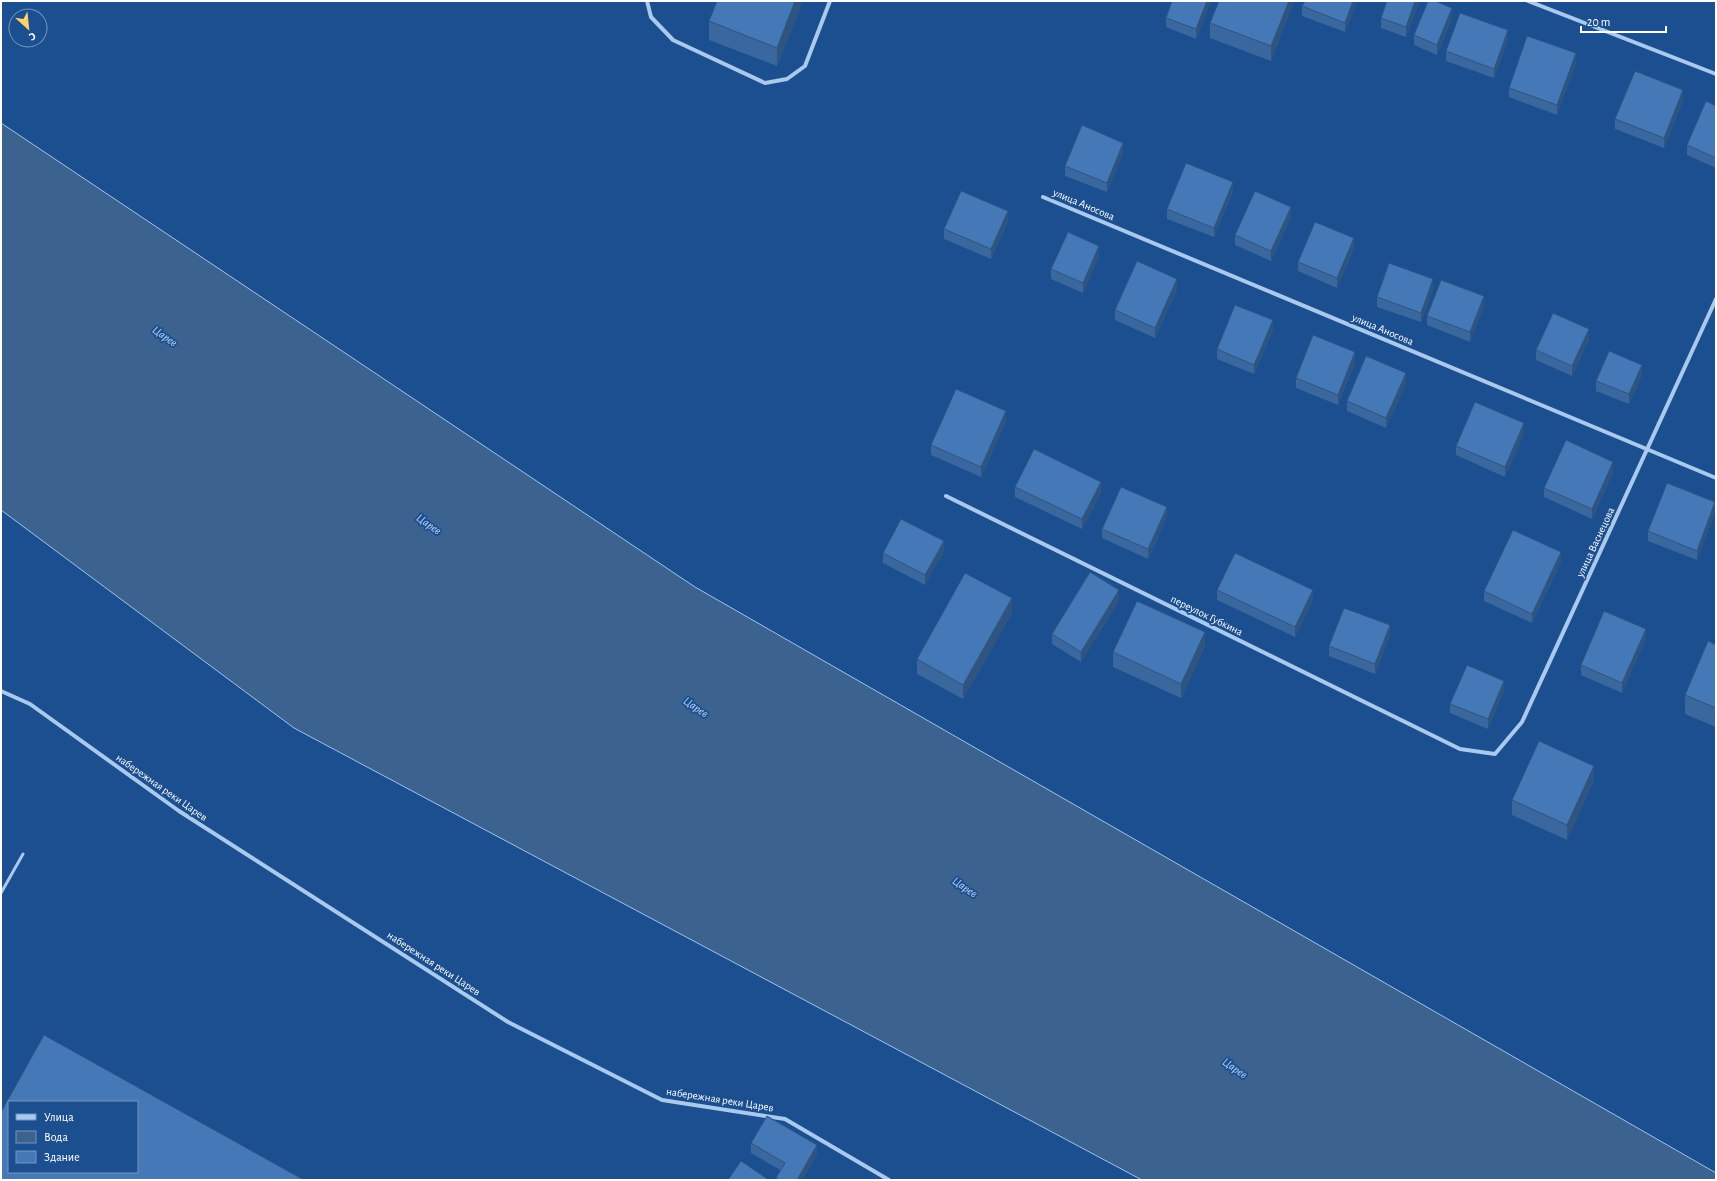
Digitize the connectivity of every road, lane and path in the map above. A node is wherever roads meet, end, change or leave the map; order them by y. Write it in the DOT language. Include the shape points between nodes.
graph roads {
  1 [pos="647,1"];
  2 [pos="830,1"];
  3 [pos="1528,1"];
  4 [pos="1716,74"];
  5 [pos="1043,197"];
  6 [pos="1716,299"];
  7 [pos="1647,450"];
  8 [pos="1716,478"];
  9 [pos="946,496"];
  10 [pos="1,691"];
  11 [pos="1460,749"];
  12 [pos="23,854"];
  13 [pos="1,893"];
  14 [pos="889,1180"];
  1 -- 2 [label="street" via="651,17 673,40 765,83 787,79 805,66"];
  3 -- 4 [label="street"];
  5 -- 7 [label="street, улица Аносова"];
  6 -- 7 [label="street, улица Васнецова"];
  7 -- 8 [label="street, улица Аносова"];
  7 -- 11 [label="street, улица Васнецова" via="1522,722 1495,754"];
  9 -- 11 [label="street, переулок Губкина"];
  10 -- 14 [label="street, набережная реки Царев" via="30,704 179,812 508,1022 662,1100 785,1119"];
  12 -- 13 [label="lane"];
}
